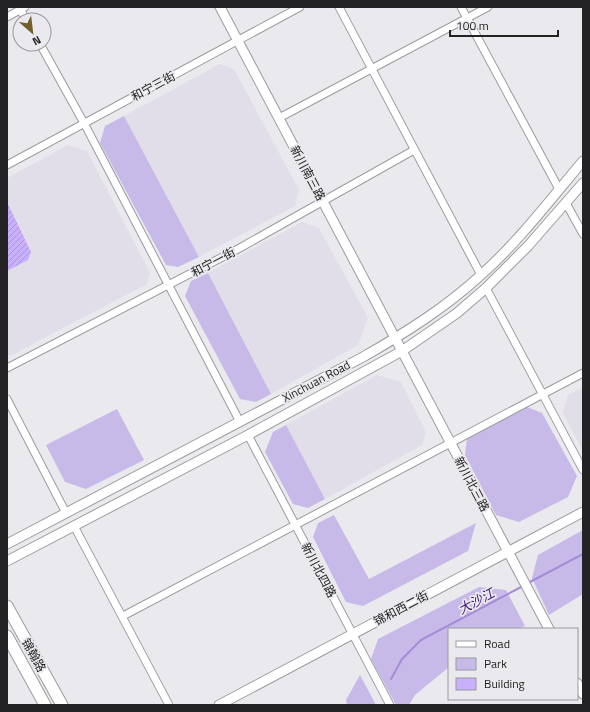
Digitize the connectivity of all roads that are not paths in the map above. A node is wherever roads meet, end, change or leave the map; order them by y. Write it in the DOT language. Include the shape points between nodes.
graph roads {
  1 [pos="220,7"];
  2 [pos="300,7"];
  3 [pos="339,7"];
  4 [pos="461,7"];
  5 [pos="488,7"];
  6 [pos="22,8"];
  7 [pos="7,17"];
  8 [pos="468,18"];
  9 [pos="238,40"];
  10 [pos="44,52"];
  11 [pos="372,70"];
  12 [pos="279,118"];
  13 [pos="84,123"];
  14 [pos="414,150"];
  15 [pos="583,162"];
  16 [pos="7,165"];
  17 [pos="583,183"];
  18 [pos="559,189"];
  19 [pos="323,201"];
  20 [pos="566,203"];
  21 [pos="583,234"];
  22 [pos="481,275"];
  23 [pos="168,286"];
  24 [pos="486,288"];
  25 [pos="395,338"];
  26 [pos="402,351"];
  27 [pos="7,368"];
  28 [pos="583,373"];
  29 [pos="542,395"];
  30 [pos="7,399"];
  31 [pos="240,422"];
  32 [pos="248,435"];
  33 [pos="451,443"];
  34 [pos="583,470"];
  35 [pos="583,512"];
  36 [pos="66,513"];
  37 [pos="74,526"];
  38 [pos="295,526"];
  39 [pos="7,544"];
  40 [pos="508,552"];
  41 [pos="7,561"];
  42 [pos="7,606"];
  43 [pos="123,616"];
  44 [pos="548,628"];
  45 [pos="353,634"];
  46 [pos="7,636"];
  47 [pos="578,685"];
  48 [pos="583,694"];
  49 [pos="45,705"];
  50 [pos="62,705"];
  51 [pos="169,705"];
  52 [pos="219,705"];
  53 [pos="390,705"];
  1 -- 9 [label="street, 新川南三路"];
  2 -- 9 [label="street, 和宁三街"];
  3 -- 11 [label="street"];
  4 -- 8 [label="street"];
  5 -- 8 [label="street"];
  6 -- 7 [label="street"];
  8 -- 11 [label="street"];
  8 -- 18 [label="street"];
  9 -- 12 [label="street, 新川南三路"];
  9 -- 13 [label="street, 和宁三街"];
  10 -- 13 [label="street"];
  11 -- 12 [label="street"];
  11 -- 14 [label="street"];
  12 -- 19 [label="street, 新川南三路"];
  13 -- 16 [label="street, 和宁三街"];
  13 -- 23 [label="street"];
  14 -- 19 [label="street, 和宁一街"];
  14 -- 22 [label="street"];
  15 -- 18 [label="street, Xinchuan Road"];
  17 -- 20 [label="street, Xinchuan Road"];
  18 -- 22 [label="street, Xinchuan Road" via="520,235"];
  19 -- 23 [label="street, 和宁一街"];
  19 -- 25 [label="street, 新川南三路"];
  20 -- 21 [label="street"];
  20 -- 24 [label="street, Xinchuan Road"];
  22 -- 25 [label="street, Xinchuan Road" via="418,325"];
  23 -- 27 [label="street, 和宁一街"];
  23 -- 31 [label="street"];
  24 -- 26 [label="street, Xinchuan Road" via="446,321"];
  24 -- 29 [label="street"];
  25 -- 26 [label="street, 新川北三路"];
  25 -- 31 [label="street, Xinchuan Road"];
  26 -- 32 [label="street, Xinchuan Road"];
  26 -- 33 [label="street, 新川北三路"];
  28 -- 29 [label="street"];
  29 -- 33 [label="street"];
  29 -- 34 [label="street"];
  30 -- 36 [label="street"];
  31 -- 36 [label="street, Xinchuan Road"];
  32 -- 37 [label="street, Xinchuan Road"];
  32 -- 38 [label="street, 新川北四路"];
  33 -- 38 [label="street"];
  33 -- 40 [label="street, 新川北三路"];
  35 -- 40 [label="street, 锦和西二街"];
  36 -- 39 [label="street, Xinchuan Road"];
  37 -- 41 [label="street, Xinchuan Road"];
  37 -- 43 [label="street"];
  38 -- 43 [label="street"];
  38 -- 45 [label="street, 新川北四路"];
  40 -- 44 [label="street, 新川北三路"];
  40 -- 45 [label="street, 锦和西二街"];
  42 -- 50 [label="main road, 锦翰路"];
  43 -- 51 [label="street"];
  45 -- 52 [label="street, 锦和西二街"];
  45 -- 53 [label="street, 新川北四路"];
  46 -- 49 [label="main road, 锦翰路"];
  47 -- 48 [label="street"];
}
